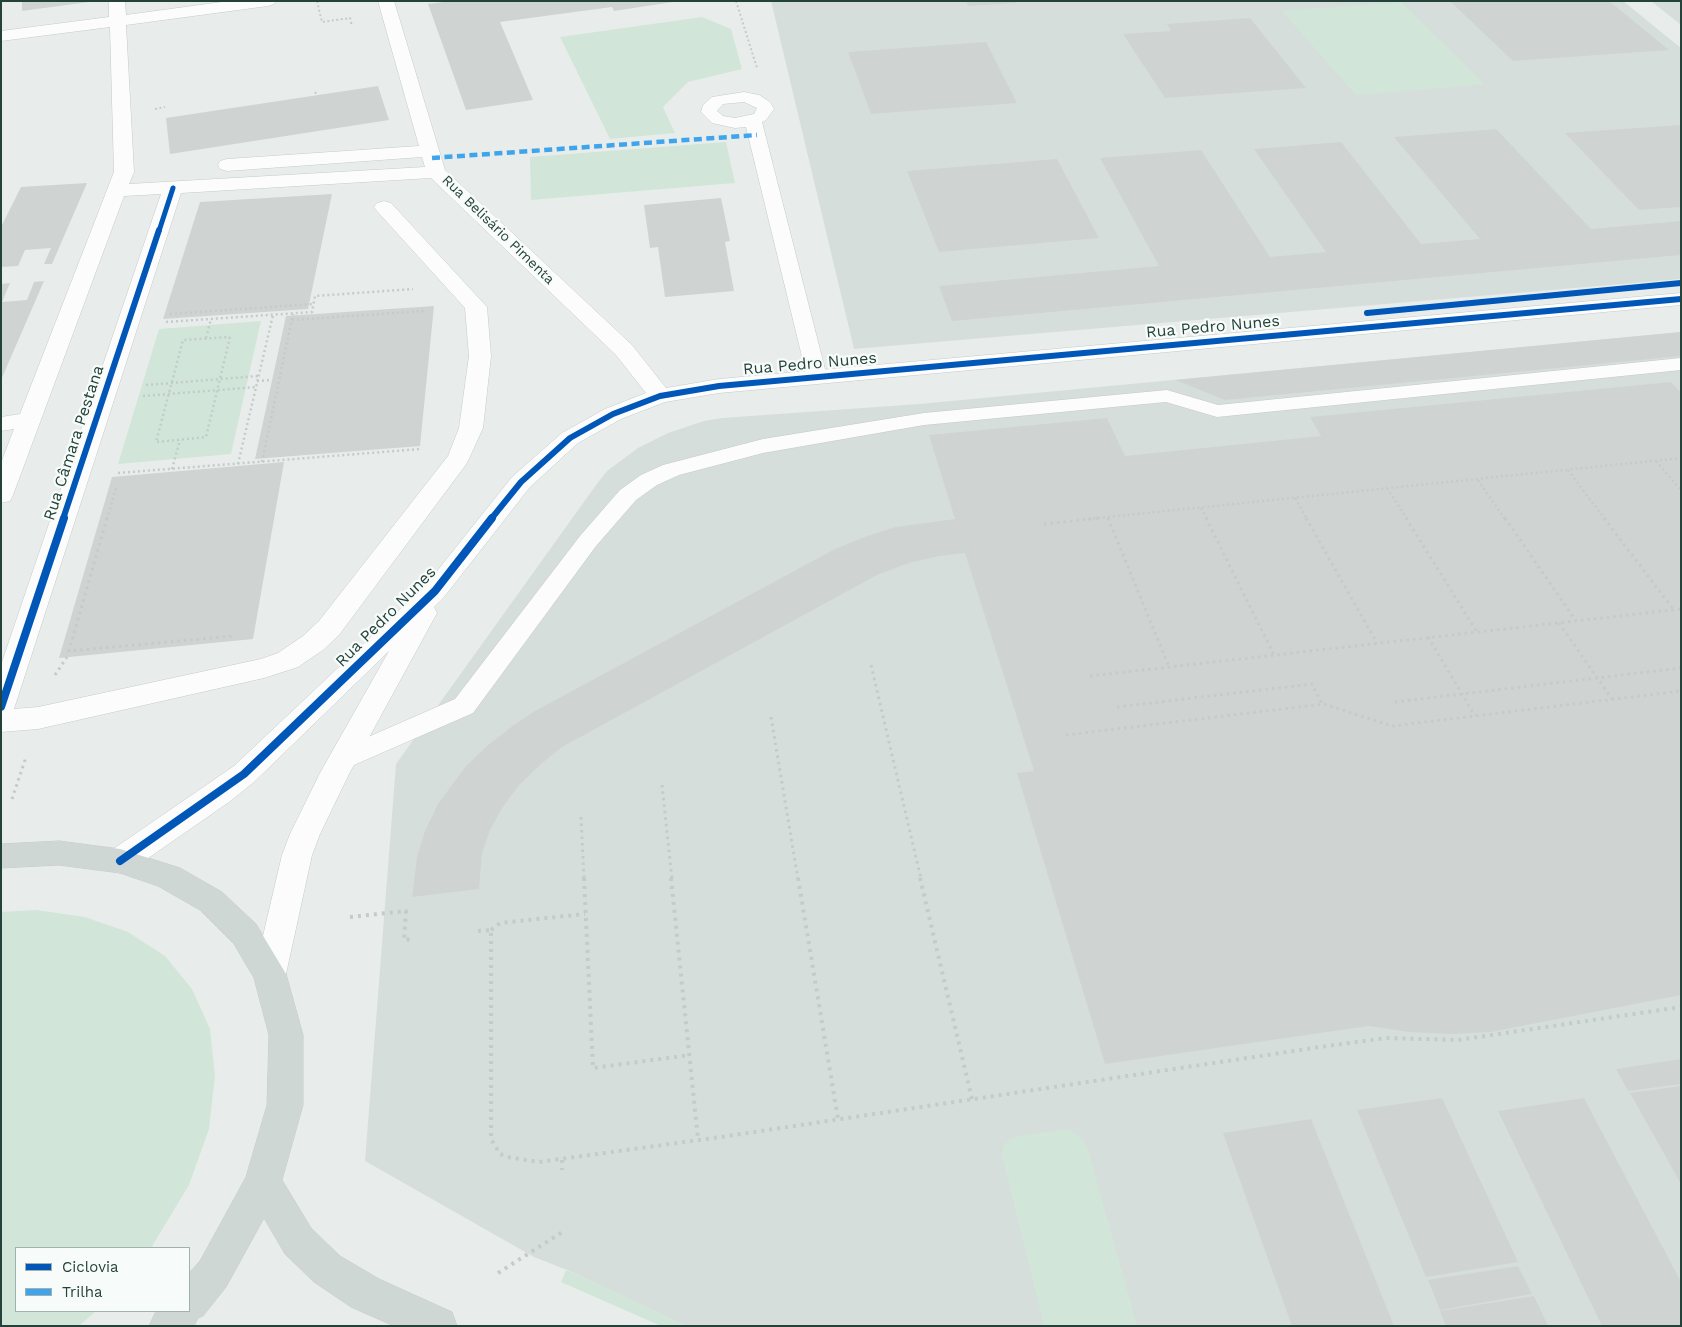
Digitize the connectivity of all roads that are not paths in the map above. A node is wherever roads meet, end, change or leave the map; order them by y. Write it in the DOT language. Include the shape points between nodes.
graph roads {
  1 [pos="117,1"];
  2 [pos="268,1"];
  3 [pos="386,1"];
  4 [pos="118,21"];
  5 [pos="1,36"];
  6 [pos="754,120"];
  7 [pos="430,151"];
  8 [pos="207,167"];
  9 [pos="436,172"];
  10 [pos="127,178"];
  11 [pos="172,188"];
  12 [pos="384,207"];
  13 [pos="1681,299"];
  14 [pos="1681,364"];
  15 [pos="817,377"];
  16 [pos="660,396"];
  17 [pos="29,420"];
  18 [pos="1,424"];
  19 [pos="1,494"];
  20 [pos="435,591"];
  21 [pos="1,706"];
  22 [pos="1,721"];
  23 [pos="345,758"];
  24 [pos="1,856"];
  25 [pos="120,861"];
  26 [pos="270,974"];
  27 [pos="263,1183"];
  28 [pos="190,1301"];
  29 [pos="180,1312"];
  30 [pos="168,1326"];
  31 [pos="438,1326"];
  1 -- 4 [label="street"];
  2 -- 4 [label="street"];
  3 -- 7 [label="street, Rua Belisário Pimenta"];
  4 -- 5 [label="street"];
  4 -- 10 [label="street"];
  6 -- 6 [label="lane" via="735,123 718,120 709,108 718,100 744,97 759,101 766,109"];
  6 -- 15 [label="lane"];
  7 -- 8 [label="street"];
  7 -- 9 [label="street, Rua Belisário Pimenta"];
  9 -- 11 [label="street"];
  9 -- 16 [label="street, Rua Belisário Pimenta" via="624,350"];
  10 -- 11 [label="street"];
  10 -- 17 [label="street"];
  11 -- 21 [label="street, Rua Câmara Pestana"];
  12 -- 22 [label="street" via="476,307 480,356 471,428 459,458 329,628 288,660 38,718"];
  13 -- 15 [label="street, Rua Pedro Nunes"];
  14 -- 23 [label="lane" via="1216,411 1167,396 924,419 763,446 671,470 628,495 588,541 464,706"];
  15 -- 16 [label="street, Rua Pedro Nunes" via="719,386"];
  16 -- 20 [label="street, Rua Pedro Nunes" via="613,414 570,438 521,482"];
  17 -- 18 [label="street"];
  17 -- 19 [label="street"];
  20 -- 23 [label="street, Rua Pedro Nunes"];
  20 -- 25 [label="street, Rua Pedro Nunes" via="244,774"];
  23 -- 26 [label="street, Rua Pedro Nunes" via="302,841"];
  24 -- 25 [label="main road" via="59,853"];
  25 -- 26 [label="main road" via="169,877 211,901 245,934"];
  26 -- 27 [label="main road" via="286,1035 285,1105"];
  27 -- 28 [label="main road" via="213,1274"];
  27 -- 31 [label="main road" via="298,1241 328,1269 365,1293"];
  29 -- 30 [label="main road"];
}
